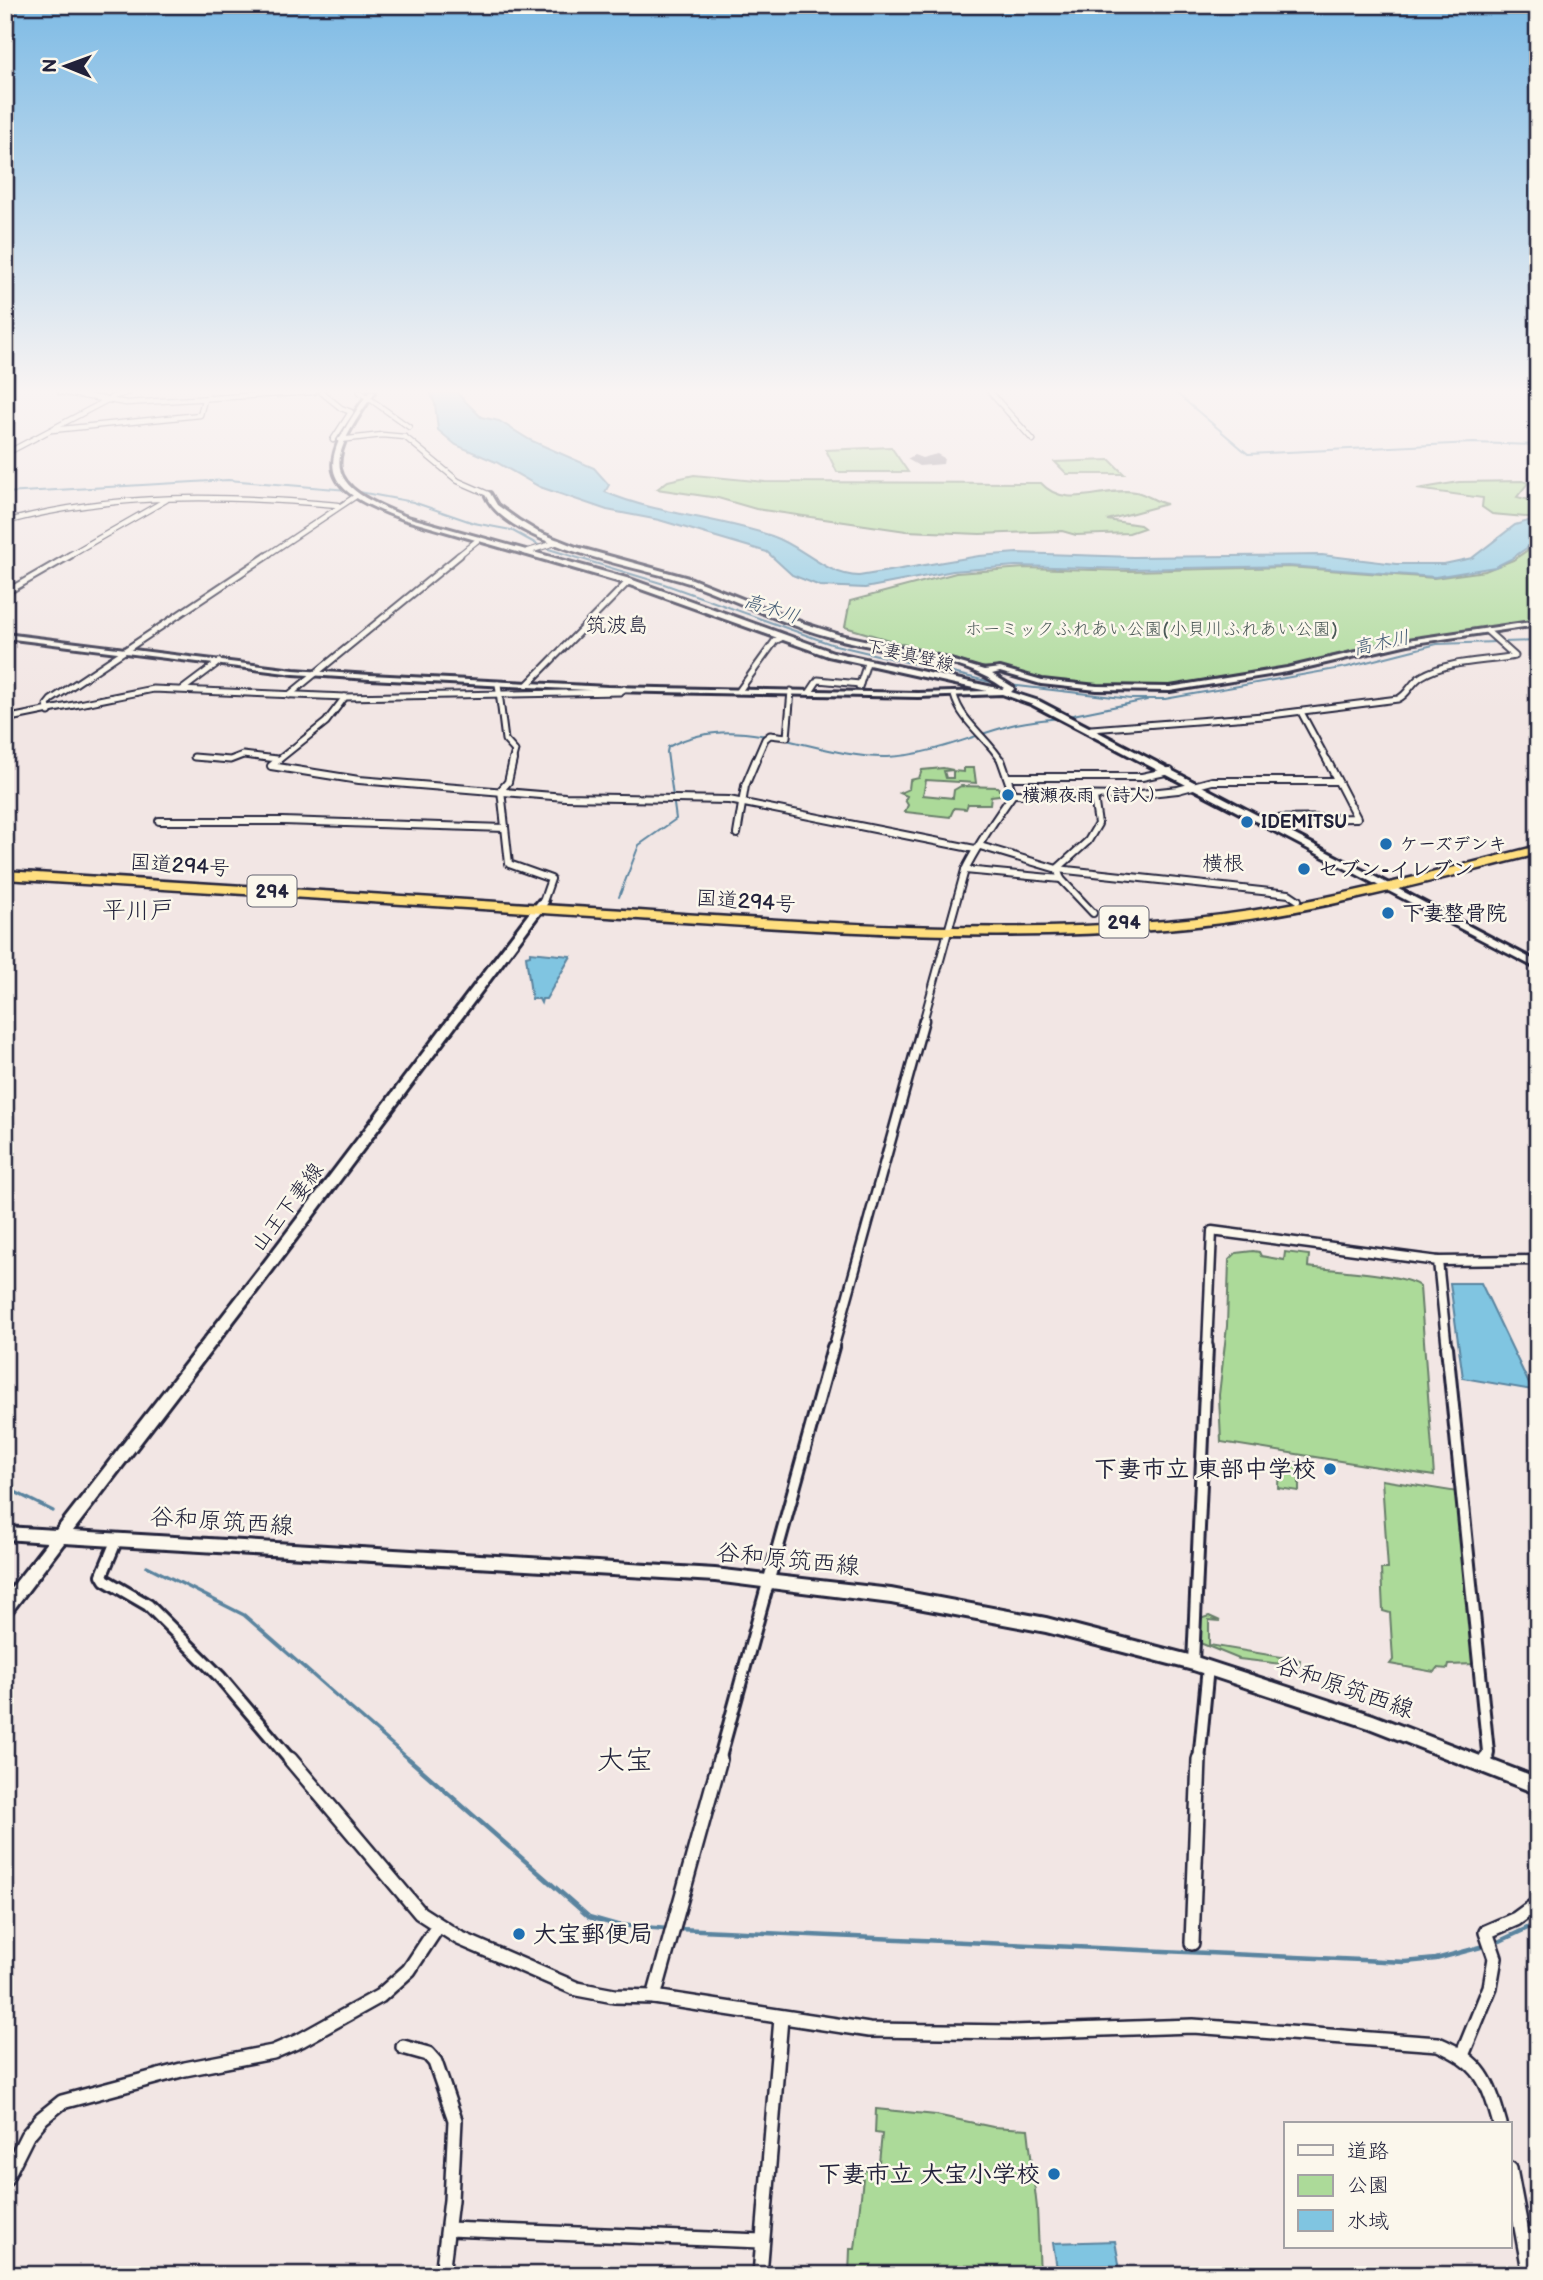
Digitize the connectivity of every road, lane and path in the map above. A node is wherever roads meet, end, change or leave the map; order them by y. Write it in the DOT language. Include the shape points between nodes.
graph roads {
  1 [pos="165,498"];
  2 [pos="170,498"];
  3 [pos="264,498"];
  4 [pos="349,498"];
  5 [pos="362,498"];
  6 [pos="489,498"];
  7 [pos="338,505"];
  8 [pos="5,522"];
  9 [pos="479,539"];
  10 [pos="554,544"];
  11 [pos="528,551"];
  12 [pos="628,582"];
  13 [pos="5,593"];
  14 [pos="1538,624"];
  15 [pos="1487,631"];
  16 [pos="5,636"];
  17 [pos="781,638"];
  18 [pos="125,651"];
  19 [pos="219,662"];
  20 [pos="867,663"];
  21 [pos="317,673"];
  22 [pos="982,673"];
  23 [pos="498,684"];
  24 [pos="527,685"];
  25 [pos="1005,687"];
  26 [pos="183,689"];
  27 [pos="625,689"];
  28 [pos="859,689"];
  29 [pos="739,691"];
  30 [pos="790,691"];
  31 [pos="499,695"];
  32 [pos="954,695"];
  33 [pos="288,696"];
  34 [pos="345,697"];
  35 [pos="49,712"];
  36 [pos="1301,712"];
  37 [pos="1067,717"];
  38 [pos="5,719"];
  39 [pos="1091,729"];
  40 [pos="194,757"];
  41 [pos="277,759"];
  42 [pos="1170,771"];
  43 [pos="1009,778"];
  44 [pos="1337,781"];
  45 [pos="1195,785"];
  46 [pos="501,790"];
  47 [pos="1013,794"];
  48 [pos="1094,797"];
  49 [pos="741,802"];
  50 [pos="1260,819"];
  51 [pos="159,821"];
  52 [pos="505,828"];
  53 [pos="737,834"];
  54 [pos="1538,843"];
  55 [pos="977,848"];
  56 [pos="1538,849"];
  57 [pos="5,869"];
  58 [pos="1057,869"];
  59 [pos="965,870"];
  60 [pos="5,875"];
  61 [pos="1061,879"];
  62 [pos="1384,884"];
  63 [pos="1298,900"];
  64 [pos="541,905"];
  65 [pos="1093,913"];
  66 [pos="948,929"];
  67 [pos="1538,966"];
  68 [pos="1538,1260"];
  69 [pos="1438,1261"];
  70 [pos="5,1533"];
  71 [pos="60,1534"];
  72 [pos="117,1539"];
  73 [pos="768,1580"];
  74 [pos="5,1608"];
  75 [pos="1200,1665"];
  76 [pos="1485,1765"];
  77 [pos="1538,1786"];
  78 [pos="1538,1903"];
  79 [pos="438,1926"];
  80 [pos="1192,1943"];
  81 [pos="654,1997"];
  82 [pos="781,2018"];
  83 [pos="402,2048"];
  84 [pos="1463,2053"];
  85 [pos="1499,2122"];
  86 [pos="5,2180"];
  87 [pos="1512,2180"];
  88 [pos="448,2229"];
  89 [pos="762,2241"];
  90 [pos="442,2275"];
  91 [pos="760,2275"];
  92 [pos="1530,2275"];
  1 -- 8 [label="street" via="88,505"];
  2 -- 13 [label="street"];
  3 -- 7 [label="street"];
  4 -- 7 [label="street"];
  5 -- 9 [label="main road, 下妻真壁線" via="397,515"];
  6 -- 10 [label="street"];
  7 -- 18 [label="street"];
  9 -- 11 [label="main road, 下妻真壁線"];
  9 -- 21 [label="street"];
  10 -- 11 [label="street"];
  10 -- 22 [label="street" via="692,582 808,628"];
  11 -- 12 [label="main road, 下妻真壁線"];
  12 -- 17 [label="main road, 下妻真壁線"];
  12 -- 24 [label="street"];
  14 -- 15 [label="street"];
  15 -- 22 [label="street" via="1170,689 1097,688 1041,682 1000,670"];
  15 -- 36 [label="street" via="1514,656 1466,662 1423,675 1403,698"];
  16 -- 18 [label="street"];
  17 -- 20 [label="main road, 下妻真壁線"];
  17 -- 29 [label="street"];
  18 -- 19 [label="street"];
  18 -- 35 [label="street" via="51,700"];
  19 -- 21 [label="street"];
  19 -- 26 [label="street"];
  20 -- 25 [label="main road, 下妻真壁線"];
  20 -- 28 [label="street"];
  21 -- 23 [label="street"];
  21 -- 33 [label="street"];
  22 -- 25 [label="street"];
  23 -- 24 [label="street"];
  23 -- 31 [label="street"];
  24 -- 27 [label="street"];
  25 -- 32 [label="street"];
  25 -- 37 [label="main road, 下妻真壁線"];
  26 -- 33 [label="street"];
  26 -- 35 [label="street" via="125,693"];
  27 -- 29 [label="street"];
  27 -- 31 [label="street"];
  28 -- 30 [label="street"];
  28 -- 32 [label="street"];
  29 -- 30 [label="street"];
  30 -- 49 [label="street" via="787,737 766,737"];
  31 -- 34 [label="street"];
  31 -- 46 [label="street" via="505,740 515,751 508,782"];
  32 -- 43 [label="street" via="958,712 986,739"];
  33 -- 34 [label="street"];
  34 -- 41 [label="street" via="326,722"];
  35 -- 38 [label="street"];
  36 -- 39 [label="street"];
  36 -- 44 [label="street"];
  37 -- 39 [label="street, 下妻真壁線"];
  39 -- 42 [label="street, 下妻真壁線"];
  40 -- 41 [label="street"];
  41 -- 46 [label="street" via="273,767 326,776"];
  42 -- 43 [label="street" via="1142,777"];
  42 -- 45 [label="street, 下妻真壁線"];
  43 -- 47 [label="street"];
  44 -- 45 [label="street" via="1212,781"];
  44 -- 50 [label="street" via="1356,819"];
  45 -- 48 [label="street"];
  45 -- 50 [label="street, 下妻真壁線"];
  46 -- 49 [label="street" via="565,797"];
  46 -- 52 [label="street"];
  47 -- 48 [label="street"];
  47 -- 55 [label="street"];
  48 -- 58 [label="street" via="1098,824 1088,841"];
  49 -- 53 [label="street"];
  49 -- 55 [label="street"];
  50 -- 62 [label="street, 下妻真壁線"];
  51 -- 52 [label="street"];
  52 -- 64 [label="street" via="509,864 551,879"];
  54 -- 62 [label="highway, 294"];
  55 -- 58 [label="street"];
  55 -- 59 [label="street"];
  56 -- 62 [label="highway, 国道294号 / 294"];
  57 -- 64 [label="highway, 国道294号 / 294"];
  58 -- 61 [label="street"];
  58 -- 63 [label="street" via="1289,894"];
  59 -- 61 [label="street"];
  59 -- 66 [label="street"];
  60 -- 64 [label="highway, 国道294号 / 294"];
  61 -- 65 [label="street"];
  62 -- 63 [label="highway, 国道294号 / 294"];
  62 -- 66 [label="highway, 国道294号 / 294" via="1277,911 1179,923 1052,933"];
  62 -- 67 [label="street, 下妻真壁線"];
  63 -- 66 [label="highway, 国道294号 / 294" via="1103,924"];
  64 -- 66 [label="highway, 国道294号 / 294"];
  64 -- 71 [label="street, 山王下妻線"];
  66 -- 73 [label="street"];
  68 -- 69 [label="street"];
  69 -- 75 [label="street" via="1212,1231"];
  69 -- 76 [label="street" via="1488,1752"];
  70 -- 71 [label="street, 谷和原筑西線"];
  71 -- 72 [label="street, 谷和原筑西線"];
  71 -- 74 [label="main road"];
  72 -- 73 [label="street, 谷和原筑西線"];
  72 -- 79 [label="street" via="103,1566 105,1580 148,1605 181,1637 297,1766 399,1891"];
  73 -- 75 [label="street, 谷和原筑西線" via="999,1615"];
  73 -- 81 [label="street"];
  75 -- 76 [label="street, 谷和原筑西線"];
  75 -- 80 [label="street"];
  76 -- 77 [label="street, 谷和原筑西線"];
  78 -- 84 [label="street" via="1486,1932 1495,1958 1490,1987"];
  79 -- 81 [label="street" via="577,1989"];
  79 -- 86 [label="street" via="409,1970 380,1996 301,2040 273,2052 185,2069 62,2102 28,2132"];
  81 -- 82 [label="street"];
  82 -- 84 [label="street" via="908,2032 1193,2026 1438,2044"];
  82 -- 89 [label="street"];
  83 -- 88 [label="street" via="428,2054 435,2062 455,2120"];
  84 -- 85 [label="street" via="1489,2084"];
  87 -- 92 [label="street"];
  88 -- 89 [label="street"];
  88 -- 90 [label="street"];
  89 -- 91 [label="street"];
}
